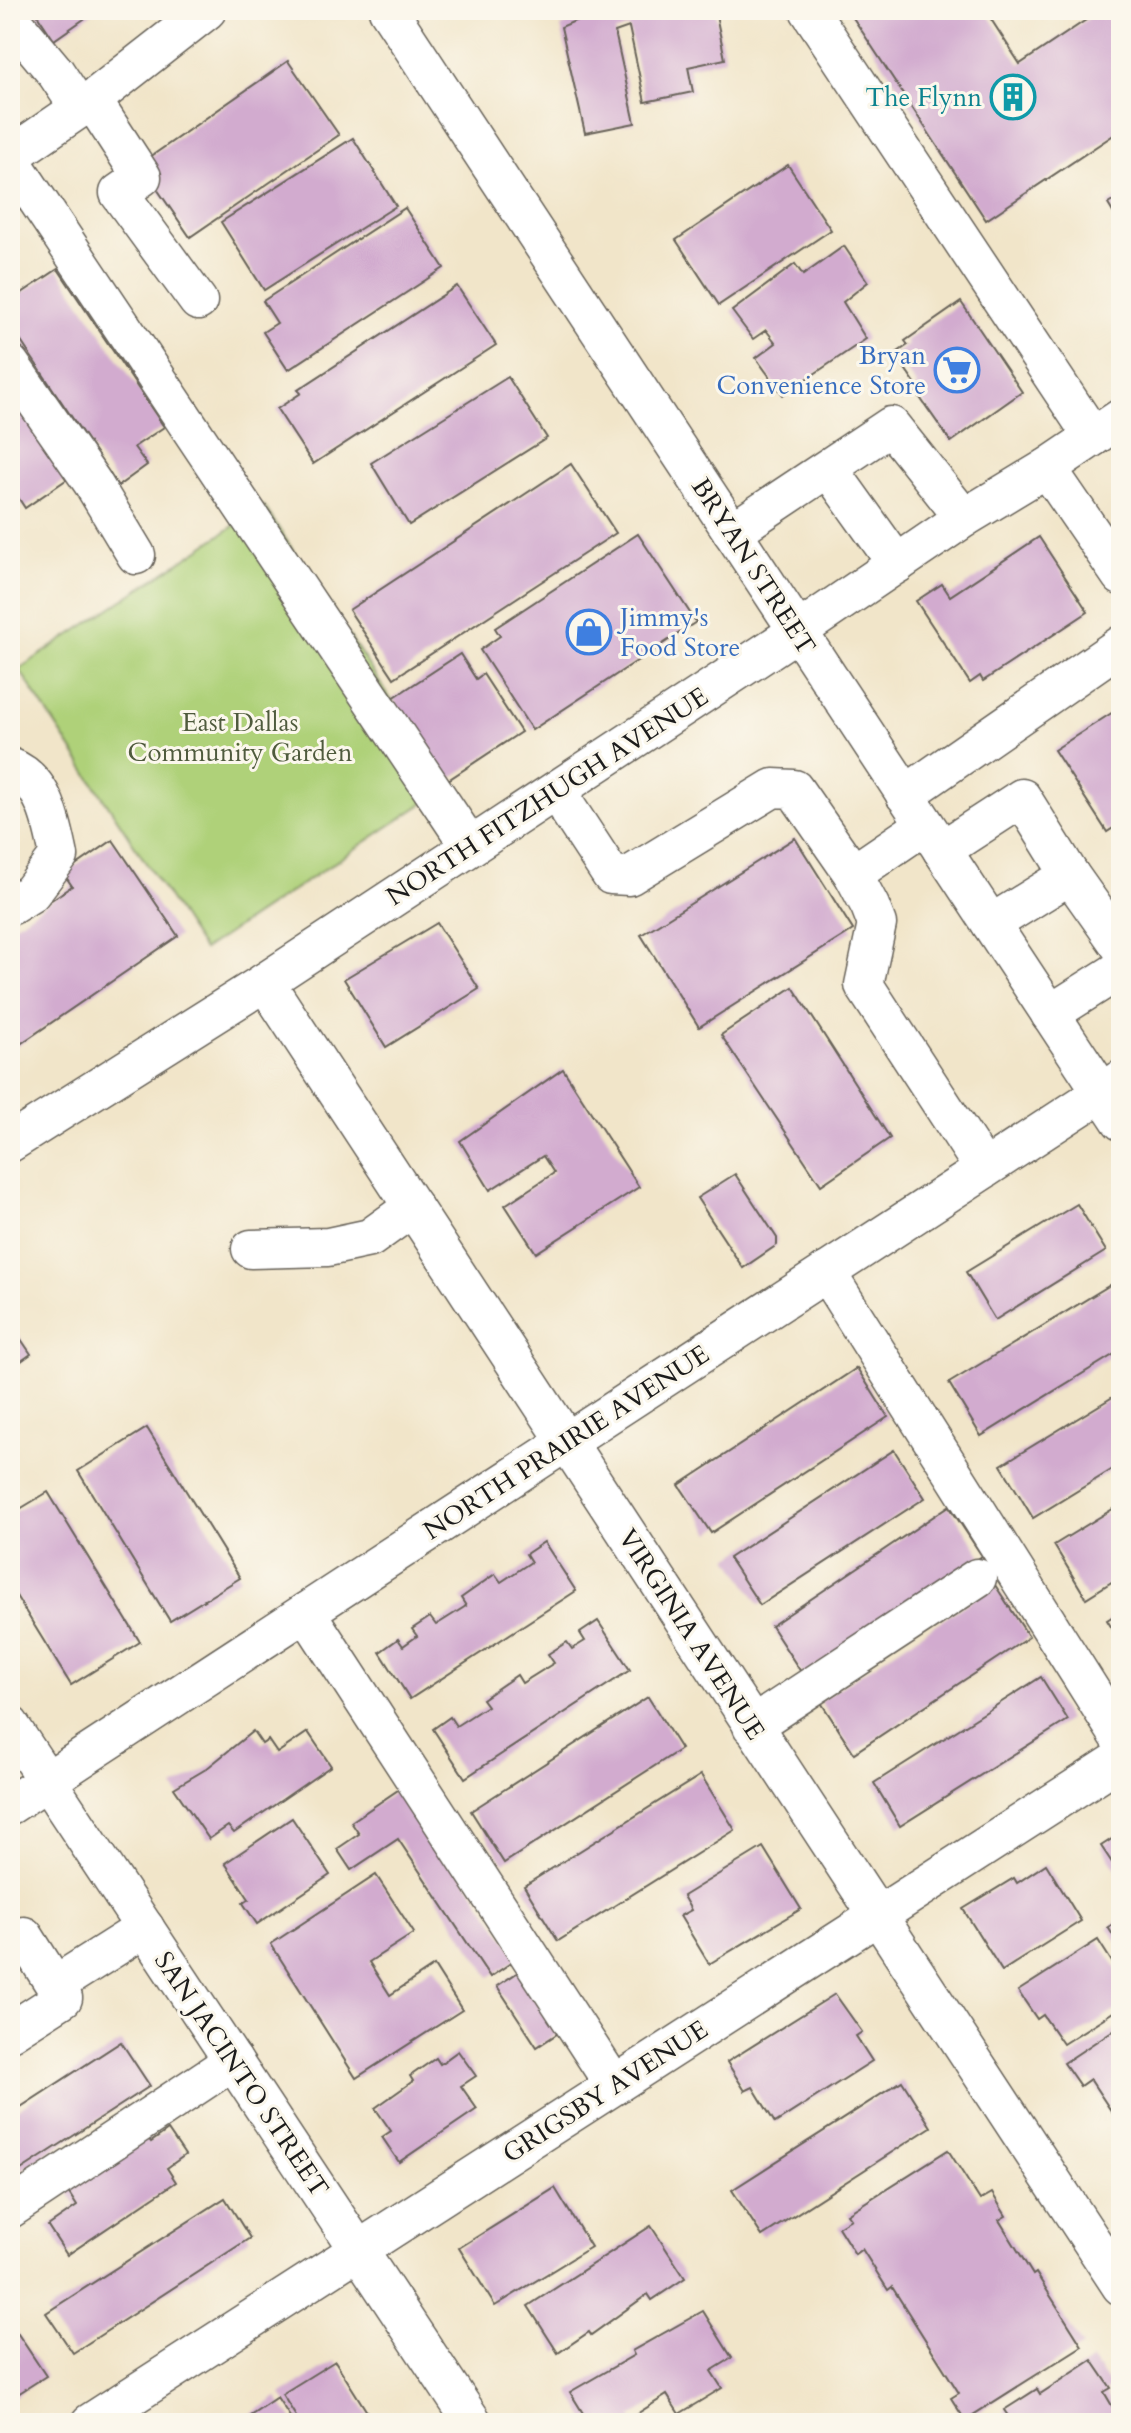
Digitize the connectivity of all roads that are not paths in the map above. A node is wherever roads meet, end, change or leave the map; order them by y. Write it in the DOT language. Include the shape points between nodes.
graph roads {
  1 [pos="207,10"];
  2 [pos="388,10"];
  3 [pos="809,10"];
  4 [pos="10,18"];
  5 [pos="86,105"];
  6 [pos="10,158"];
  7 [pos="198,301"];
  8 [pos="10,364"];
  9 [pos="1107,427"];
  10 [pos="1047,468"];
  11 [pos="829,469"];
  12 [pos="964,518"];
  13 [pos="732,532"];
  14 [pos="136,555"];
  15 [pos="897,564"];
  16 [pos="1121,576"];
  17 [pos="798,631"];
  18 [pos="1121,645"];
  19 [pos="10,767"];
  20 [pos="556,791"];
  21 [pos="924,823"];
  22 [pos="470,846"];
  23 [pos="853,874"];
  24 [pos="1070,875"];
  25 [pos="10,906"];
  26 [pos="991,924"];
  27 [pos="1121,947"];
  28 [pos="1121,969"];
  29 [pos="265,982"];
  30 [pos="1050,1014"];
  31 [pos="1115,1098"];
  32 [pos="10,1143"];
  33 [pos="984,1169"];
  34 [pos="413,1207"];
  35 [pos="251,1249"];
  36 [pos="826,1272"];
  37 [pos="566,1442"];
  38 [pos="977,1578"];
  39 [pos="306,1612"];
  40 [pos="10,1725"];
  41 [pos="752,1726"];
  42 [pos="1119,1760"];
  43 [pos="47,1780"];
  44 [pos="10,1805"];
  45 [pos="877,1916"];
  46 [pos="145,1928"];
  47 [pos="10,1945"];
  48 [pos="55,1985"];
  49 [pos="10,2032"];
  50 [pos="233,2061"];
  51 [pos="614,2085"];
  52 [pos="10,2209"];
  53 [pos="359,2250"];
  54 [pos="1121,2286"];
  55 [pos="143,2409"];
  56 [pos="90,2423"];
  57 [pos="473,2423"];
  1 -- 5 [label="street"];
  2 -- 13 [label="street, BRYAN STREET"];
  3 -- 9 [label="street"];
  4 -- 5 [label="street"];
  5 -- 6 [label="street"];
  5 -- 7 [label="street" via="142,177 119,193"];
  6 -- 22 [label="street"];
  8 -- 14 [label="street"];
  9 -- 10 [label="street, NORTH FITZHUGH AVENUE"];
  10 -- 12 [label="street, NORTH FITZHUGH AVENUE"];
  10 -- 16 [label="street"];
  11 -- 12 [label="street" via="891,426"];
  11 -- 13 [label="street"];
  11 -- 15 [label="street"];
  12 -- 15 [label="street, NORTH FITZHUGH AVENUE"];
  13 -- 17 [label="street, BRYAN STREET"];
  15 -- 17 [label="street, NORTH FITZHUGH AVENUE"];
  17 -- 20 [label="street, NORTH FITZHUGH AVENUE"];
  17 -- 21 [label="street, BRYAN STREET"];
  18 -- 21 [label="street"];
  19 -- 25 [label="street" via="24,772 48,808 59,856 31,893"];
  20 -- 22 [label="street, NORTH FITZHUGH AVENUE"];
  20 -- 23 [label="street" via="611,875 629,876 773,788 794,789"];
  21 -- 23 [label="street"];
  21 -- 24 [label="street" via="1022,798"];
  21 -- 26 [label="street, BRYAN STREET"];
  22 -- 29 [label="street, NORTH FITZHUGH AVENUE"];
  23 -- 33 [label="street" via="877,924 864,985"];
  24 -- 26 [label="street"];
  24 -- 27 [label="street"];
  26 -- 30 [label="street, BRYAN STREET"];
  28 -- 30 [label="street"];
  29 -- 32 [label="street, NORTH FITZHUGH AVENUE"];
  29 -- 34 [label="street, VIRGINIA AVENUE"];
  30 -- 31 [label="street, BRYAN STREET"];
  31 -- 33 [label="street, NORTH PRAIRIE AVENUE"];
  33 -- 36 [label="street, NORTH PRAIRIE AVENUE"];
  34 -- 35 [label="street" via="370,1238 328,1247"];
  34 -- 37 [label="street, VIRGINIA AVENUE"];
  36 -- 37 [label="street, NORTH PRAIRIE AVENUE"];
  36 -- 42 [label="street"];
  37 -- 39 [label="street, NORTH PRAIRIE AVENUE"];
  37 -- 41 [label="street, VIRGINIA AVENUE"];
  38 -- 41 [label="street"];
  39 -- 43 [label="street, NORTH PRAIRIE AVENUE"];
  39 -- 51 [label="street"];
  40 -- 43 [label="street, SAN JACINTO STREET"];
  41 -- 45 [label="street, VIRGINIA AVENUE"];
  42 -- 45 [label="street, GRIGSBY AVENUE"];
  43 -- 44 [label="street, NORTH PRAIRIE AVENUE"];
  43 -- 46 [label="street, SAN JACINTO STREET"];
  45 -- 51 [label="street, GRIGSBY AVENUE"];
  45 -- 54 [label="street, VIRGINIA AVENUE"];
  46 -- 48 [label="street"];
  46 -- 50 [label="street, SAN JACINTO STREET"];
  47 -- 48 [label="street" via="24,1936"];
  48 -- 49 [label="street" via="63,1998"];
  50 -- 52 [label="street"];
  50 -- 53 [label="street, SAN JACINTO STREET"];
  51 -- 53 [label="street, GRIGSBY AVENUE"];
  53 -- 55 [label="street, GRIGSBY AVENUE"];
  53 -- 57 [label="street, SAN JACINTO STREET"];
  55 -- 56 [label="street, GRIGSBY AVENUE"];
}
